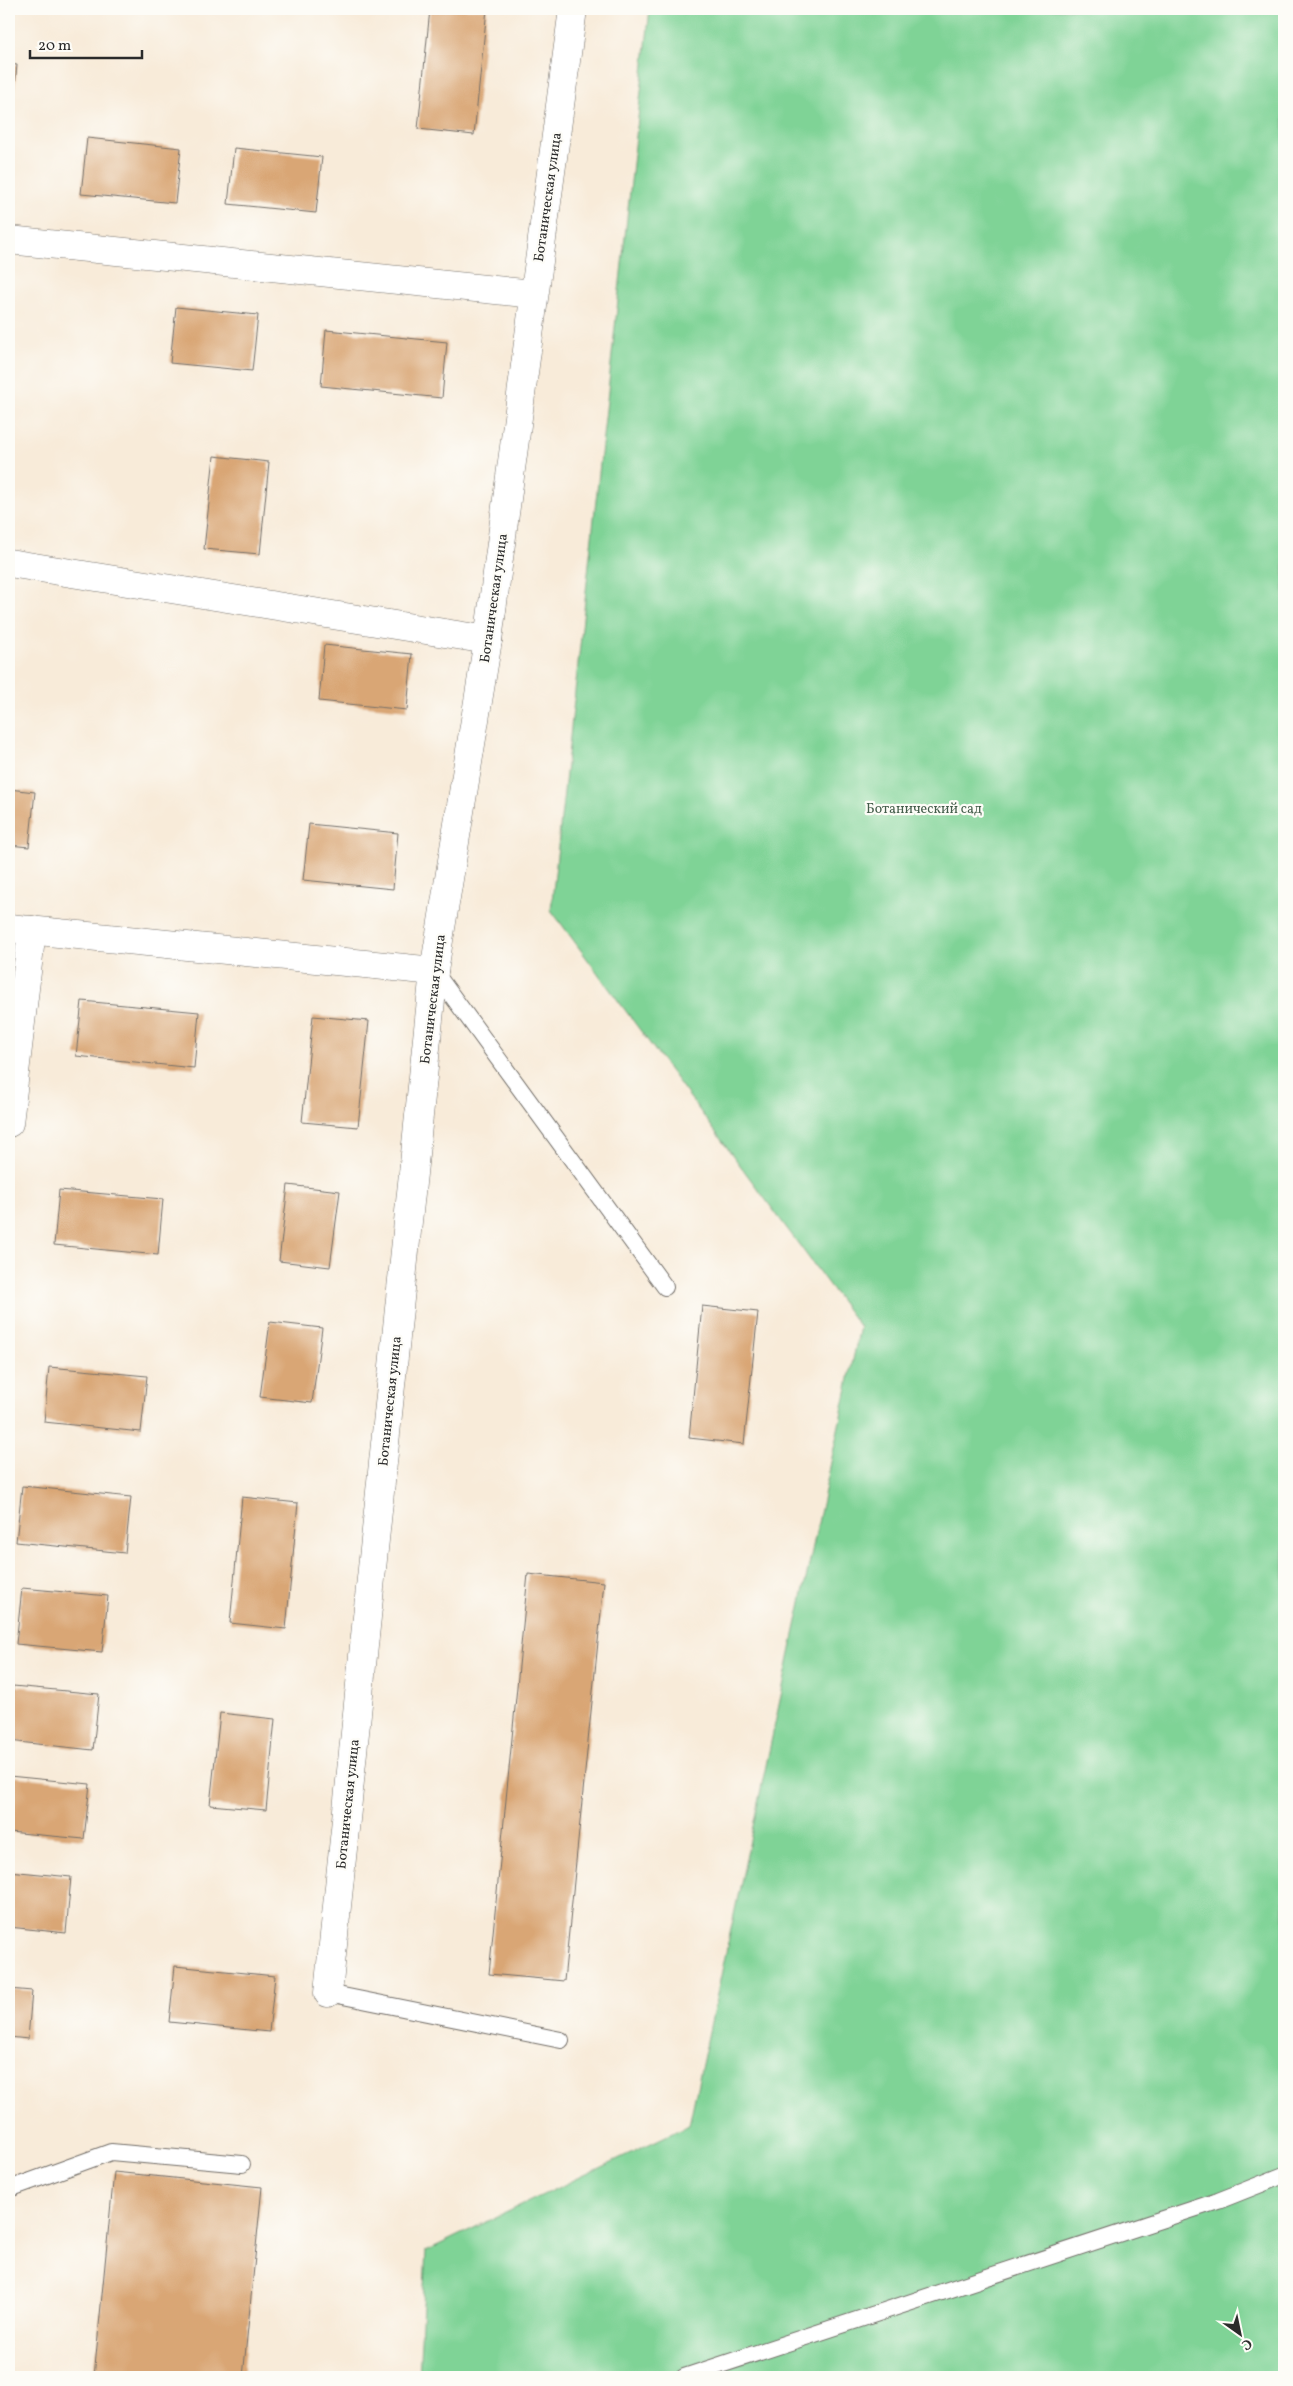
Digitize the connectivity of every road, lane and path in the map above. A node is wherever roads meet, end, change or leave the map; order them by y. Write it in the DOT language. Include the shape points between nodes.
graph roads {
  1 [pos="573,9"];
  2 [pos="9,240"];
  3 [pos="534,294"];
  4 [pos="9,563"];
  5 [pos="488,640"];
  6 [pos="20,929"];
  7 [pos="434,971"];
  8 [pos="9,1123"];
  9 [pos="665,1287"];
  10 [pos="328,1993"];
  11 [pos="561,2040"];
  12 [pos="242,2164"];
  13 [pos="1284,2175"];
  14 [pos="9,2189"];
  15 [pos="684,2377"];
  1 -- 3 [label="street, Ботаническая улица"];
  2 -- 3 [label="street"];
  3 -- 5 [label="street, Ботаническая улица"];
  4 -- 5 [label="street"];
  5 -- 7 [label="street, Ботаническая улица"];
  6 -- 7 [label="street"];
  6 -- 8 [label="street"];
  7 -- 9 [label="lane"];
  7 -- 10 [label="street, Ботаническая улица"];
  10 -- 11 [label="lane"];
  12 -- 14 [label="lane" via="111,2152"];
  13 -- 15 [label="lane" via="1218,2201"];
}
